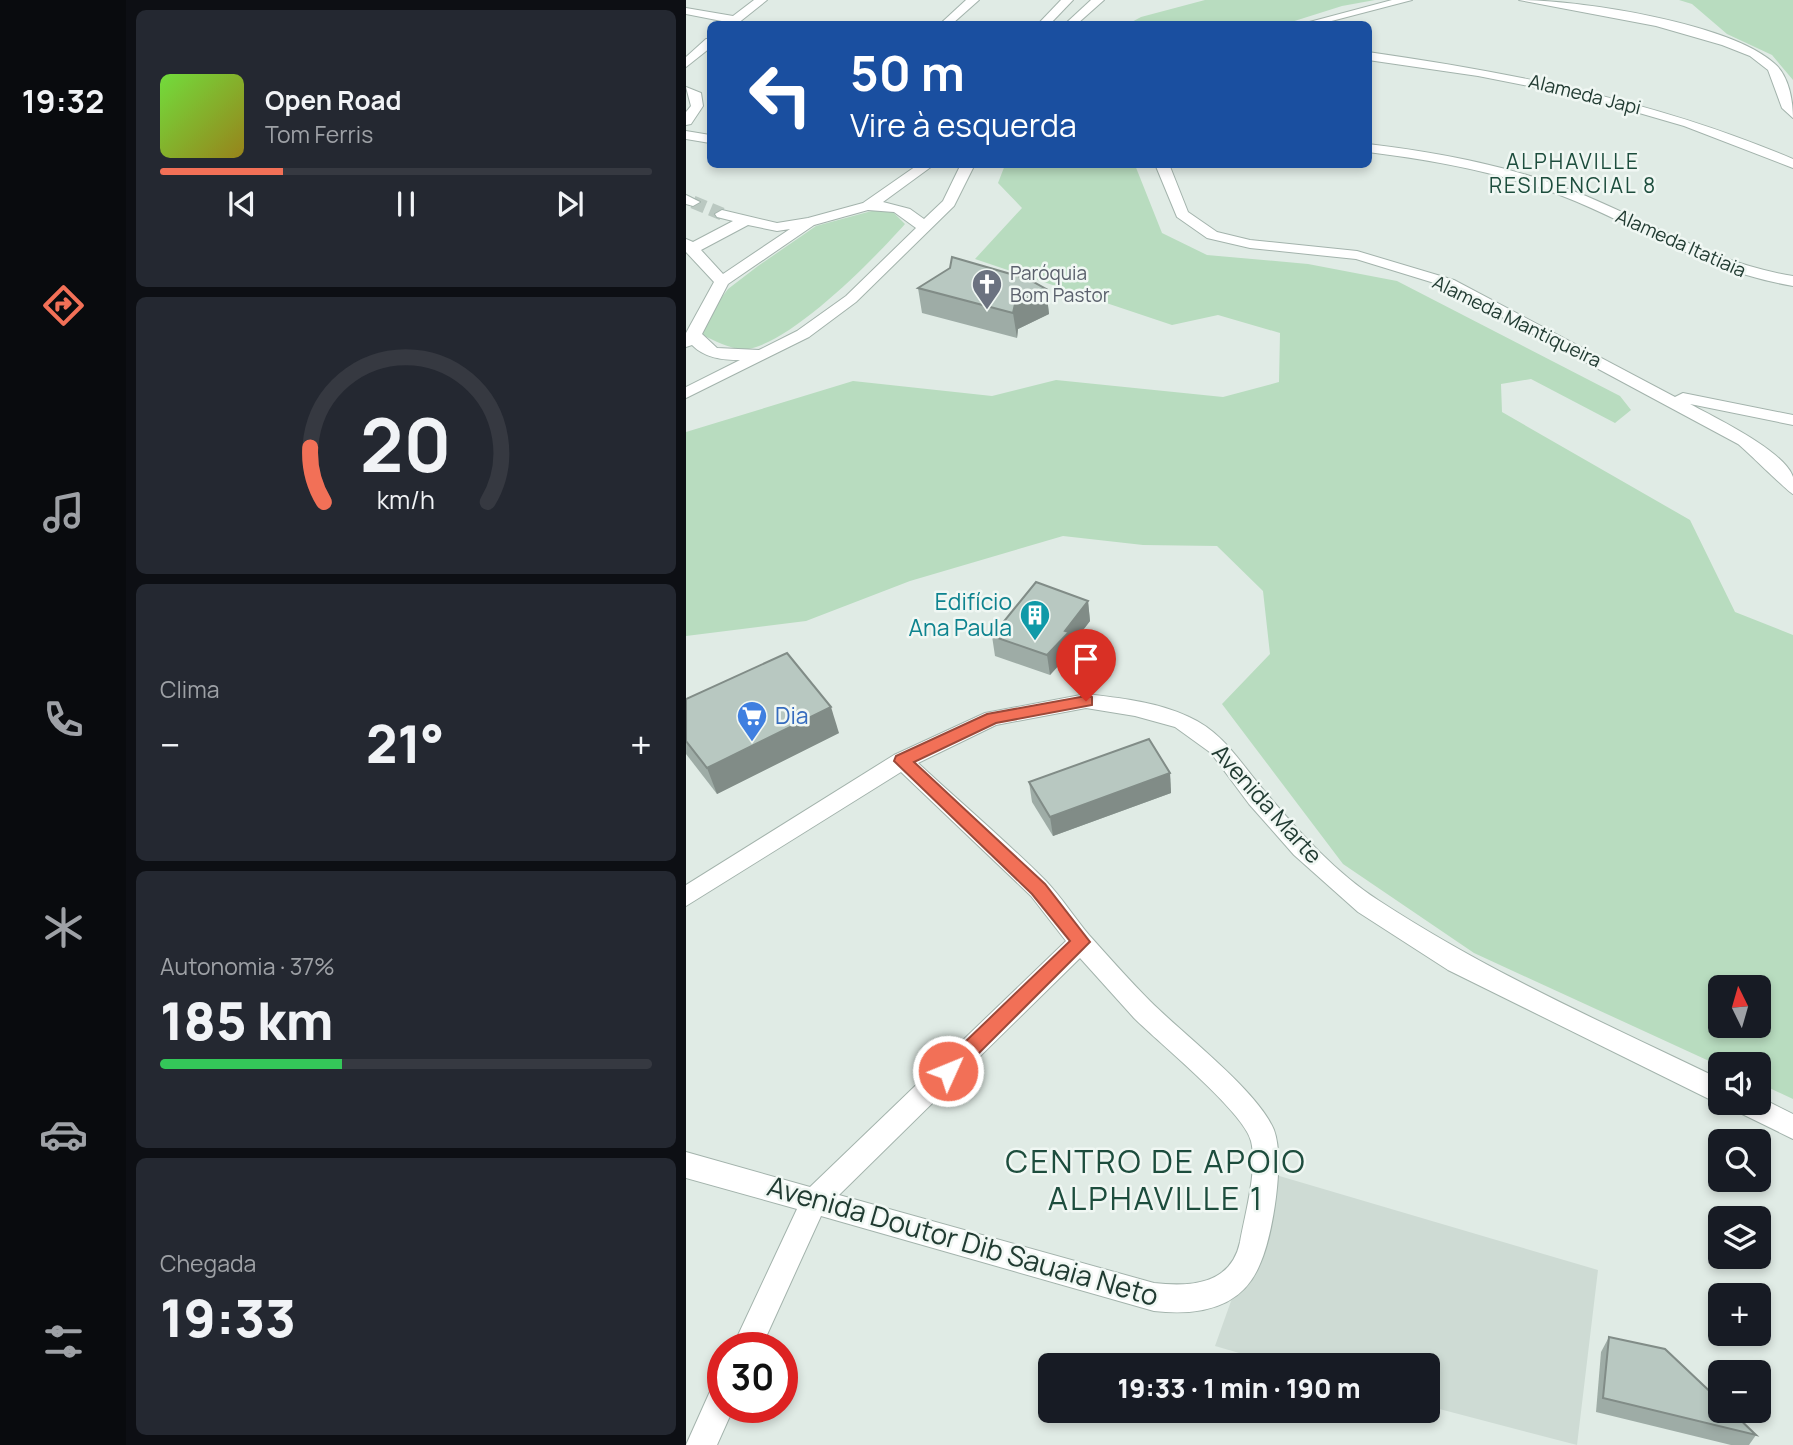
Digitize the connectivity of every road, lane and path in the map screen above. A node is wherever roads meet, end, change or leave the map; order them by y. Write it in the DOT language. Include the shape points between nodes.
graph roads {
  1 [pos="761,0"];
  2 [pos="973,0"];
  3 [pos="1067,0"];
  4 [pos="1098,0"];
  5 [pos="1406,0"];
  6 [pos="1525,0"];
  7 [pos="686,10"];
  8 [pos="729,21"];
  9 [pos="734,21"];
  10 [pos="949,21"];
  11 [pos="1047,21"];
  12 [pos="1074,21"];
  13 [pos="1320,21"];
  14 [pos="707,45"];
  15 [pos="1372,56"];
  16 [pos="686,63"];
  17 [pos="686,91"];
  18 [pos="1793,114"];
  19 [pos="686,121"];
  20 [pos="686,135"];
  21 [pos="707,138"];
  22 [pos="1372,149"];
  23 [pos="1793,164"];
  24 [pos="923,168"];
  25 [pos="966,168"];
  26 [pos="1164,168"];
  27 [pos="868,206"];
  28 [pos="722,214"];
  29 [pos="746,220"];
  30 [pos="808,222"];
  31 [pos="923,227"];
  32 [pos="689,246"];
  33 [pos="722,281"];
  34 [pos="1793,281"];
  35 [pos="690,338"];
  36 [pos="760,354"];
  37 [pos="1657,391"];
  38 [pos="686,393"];
  39 [pos="1793,420"];
  40 [pos="1793,488"];
  41 [pos="902,761"];
  42 [pos="686,897"];
  43 [pos="1081,942"];
  44 [pos="1708,1085"];
  45 [pos="1769,1115"];
  46 [pos="1793,1127"];
  47 [pos="686,1165"];
  48 [pos="816,1200"];
  49 [pos="754,1332"];
  50 [pos="711,1423"];
  51 [pos="701,1445"];
  1 -- 9 [label="street"];
  2 -- 10 [label="street"];
  3 -- 11 [label="street"];
  4 -- 12 [label="street"];
  5 -- 13 [label="street"];
  6 -- 18 [label="street" via="1671,27 1733,44 1773,68 1781,81 1782,100"];
  7 -- 8 [label="street"];
  14 -- 16 [label="street"];
  15 -- 23 [label="street, Alameda Japi" via="1474,69 1599,94 1692,123"];
  17 -- 19 [label="street" via="696,96 697,106"];
  20 -- 21 [label="street"];
  22 -- 34 [label="street, Alameda Itatiaia" via="1456,163 1551,187 1732,268"];
  24 -- 27 [label="street"];
  25 -- 31 [label="street" via="950,203"];
  26 -- 37 [label="street, Alameda Mantiqueira" via="1182,214 1212,235 1250,244 1357,255 1448,283"];
  27 -- 30 [label="street"];
  27 -- 31 [label="street" via="901,208"];
  28 -- 29 [label="street"];
  29 -- 30 [label="street" via="777,227"];
  29 -- 32 [label="street"];
  30 -- 33 [label="street"];
  31 -- 36 [label="street" via="834,313"];
  32 -- 33 [label="street"];
  33 -- 35 [label="street"];
  35 -- 36 [label="street" via="708,351 730,356"];
  36 -- 38 [label="street"];
  37 -- 39 [label="street"];
  37 -- 40 [label="street, Alameda Mantiqueira" via="1744,440"];
  41 -- 42 [label="street, Avenida Marte"];
  41 -- 43 [label="street, Avenida Doutor Dib Sauaia Neto" via="1039,889"];
  41 -- 44 [label="street, Avenida Marte" via="992,718 1040,707 1086,701 1135,708 1182,722 1219,747 1302,849 1366,905 1457,963"];
  43 -- 48 [label="street"];
  43 -- 48 [label="street, Avenida Doutor Dib Sauaia Neto" via="1142,1009 1255,1118 1265,1137 1269,1157 1248,1263 1233,1282 1209,1297 1184,1301 1154,1297"];
  45 -- 46 [label="street"];
  47 -- 48 [label="street, Avenida Doutor Dib Sauaia Neto"];
  48 -- 49 [label="street"];
  50 -- 51 [label="street"];
}
